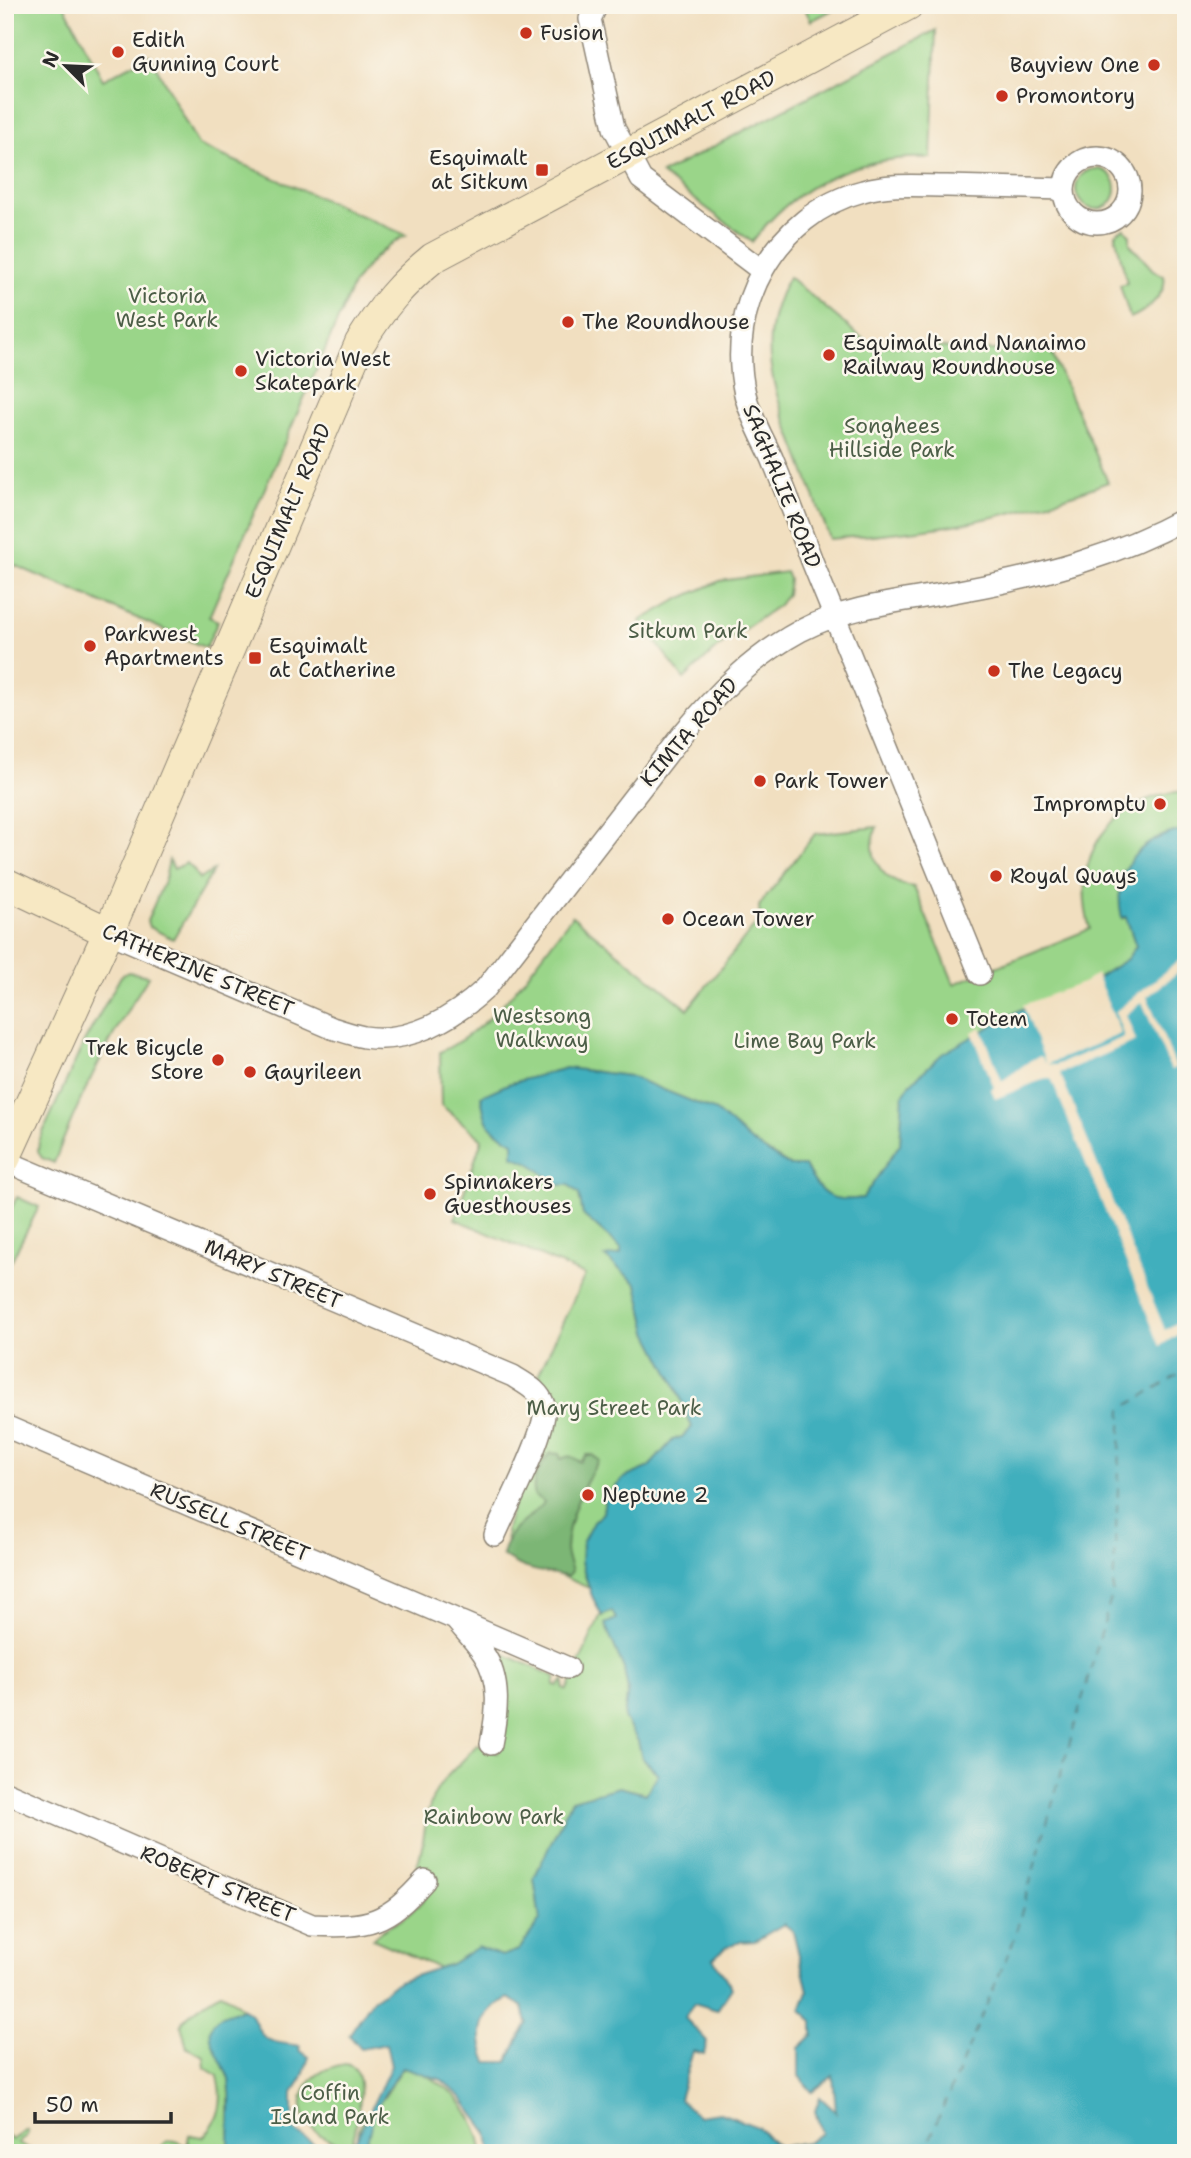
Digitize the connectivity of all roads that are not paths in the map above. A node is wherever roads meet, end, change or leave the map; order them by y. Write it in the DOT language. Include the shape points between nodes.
graph roads {
  1 [pos="597,5"];
  2 [pos="908,5"];
  3 [pos="626,155"];
  4 [pos="1063,188"];
  5 [pos="761,270"];
  6 [pos="1186,519"];
  7 [pos="834,616"];
  8 [pos="5,883"];
  9 [pos="108,932"];
  10 [pos="980,974"];
  11 [pos="396,1036"];
  12 [pos="5,1160"];
  13 [pos="5,1426"];
  14 [pos="495,1535"];
  15 [pos="455,1619"];
  16 [pos="568,1668"];
  17 [pos="491,1744"];
  18 [pos="5,1792"];
  19 [pos="425,1880"];
  1 -- 3 [label="street" via="590,19 614,128"];
  2 -- 3 [label="main road, ESQUIMALT ROAD"];
  3 -- 5 [label="street" via="641,179"];
  3 -- 9 [label="main road, ESQUIMALT ROAD" via="433,258 380,310 360,342"];
  4 -- 5 [label="street, SAGHALIE ROAD" via="899,185 862,191 826,206 798,225"];
  5 -- 7 [label="street, SAGHALIE ROAD" via="743,318 740,354 745,396"];
  6 -- 7 [label="street, KIMTA ROAD" via="1132,544 1048,573"];
  7 -- 10 [label="street, SAGHALIE ROAD"];
  7 -- 11 [label="street, KIMTA ROAD" via="769,650 710,701 486,988 455,1014 427,1029"];
  8 -- 9 [label="main road, CATHERINE STREET"];
  9 -- 11 [label="street, CATHERINE STREET" via="332,1028 365,1037"];
  9 -- 12 [label="main road, ESQUIMALT ROAD"];
  12 -- 14 [label="street, MARY STREET" via="513,1376 538,1393 545,1408 540,1433"];
  13 -- 15 [label="street, RUSSELL STREET"];
  15 -- 16 [label="street, RUSSELL STREET"];
  15 -- 17 [label="street, RUSSELL STREET" via="485,1655 494,1679 497,1711"];
  18 -- 19 [label="street, ROBERT STREET" via="312,1925 361,1926 406,1902"];
}
